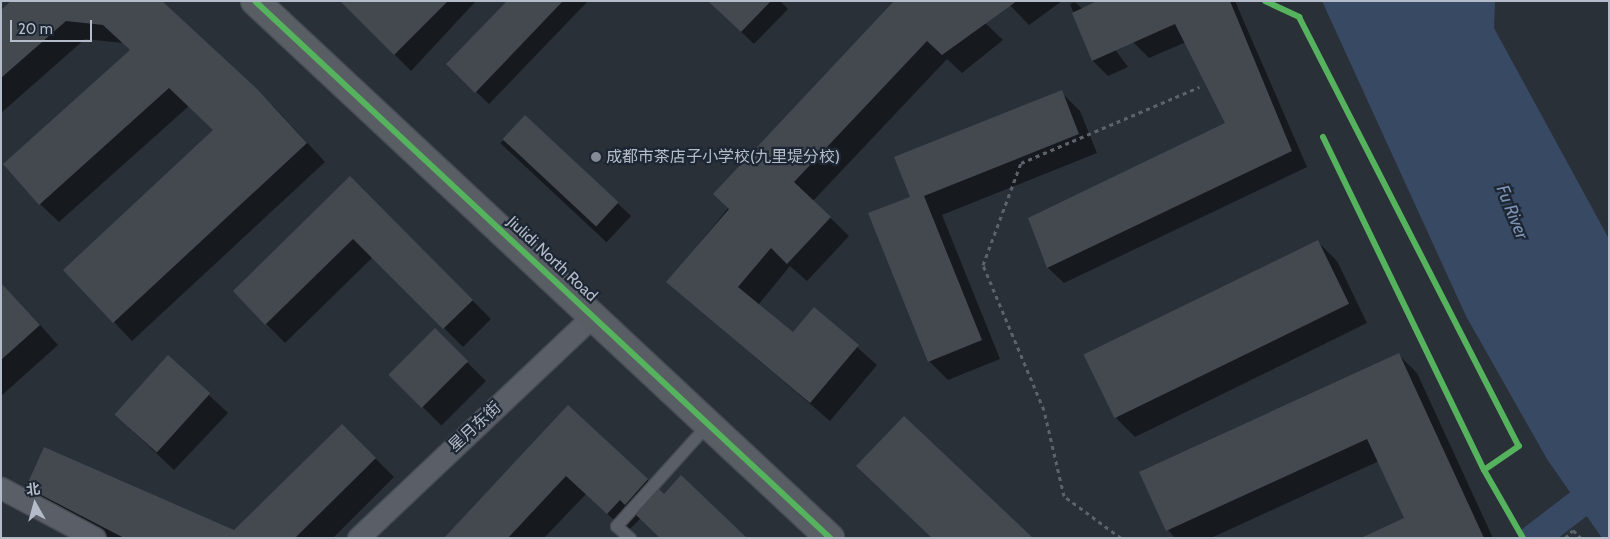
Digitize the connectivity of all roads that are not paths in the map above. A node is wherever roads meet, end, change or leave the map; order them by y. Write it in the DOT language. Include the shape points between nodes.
graph roads {
  1 [pos="254,1"];
  2 [pos="593,316"];
  3 [pos="708,424"];
  4 [pos="1,488"];
  5 [pos="96,538"];
  6 [pos="358,538"];
  7 [pos="630,538"];
  8 [pos="830,538"];
  1 -- 2 [label="street, Jiulidi North Road"];
  2 -- 3 [label="street, Jiulidi North Road"];
  2 -- 6 [label="street, 星月东街"];
  3 -- 7 [label="lane" via="616,526"];
  3 -- 8 [label="street, Jiulidi North Road"];
  4 -- 5 [label="street"];
}
